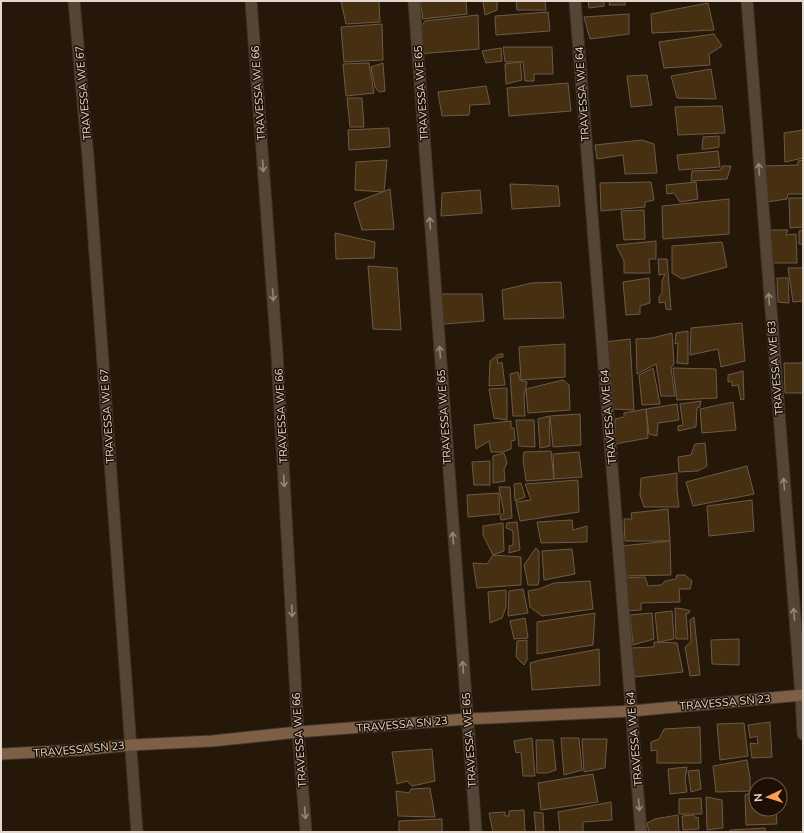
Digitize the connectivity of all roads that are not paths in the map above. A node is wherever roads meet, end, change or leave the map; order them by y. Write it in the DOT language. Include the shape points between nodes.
graph roads {
  1 [pos="74,1"];
  2 [pos="251,1"];
  3 [pos="414,1"];
  4 [pos="575,1"];
  5 [pos="747,1"];
  6 [pos="802,695"];
  7 [pos="632,711"];
  8 [pos="467,719"];
  9 [pos="298,732"];
  10 [pos="803,734"];
  11 [pos="131,744"];
  12 [pos="1,754"];
  13 [pos="137,832"];
  14 [pos="306,832"];
  15 [pos="476,832"];
  16 [pos="641,832"];
  1 -- 11 [label="street, TRAVESSA WE 67" via="88,156"];
  2 -- 9 [label="street, TRAVESSA WE 66, one-way" via="277,354"];
  8 -- 3 [label="street, TRAVESSA WE 65, one-way"];
  4 -- 7 [label="street, TRAVESSA WE 64"];
  6 -- 5 [label="street, TRAVESSA WE 63, one-way"];
  6 -- 7 [label="main road, TRAVESSA SN 23"];
  6 -- 10 [label="street, TRAVESSA WE 63"];
  7 -- 8 [label="main road, TRAVESSA SN 23"];
  7 -- 16 [label="street, TRAVESSA WE 64, one-way"];
  8 -- 9 [label="main road, TRAVESSA SN 23"];
  8 -- 15 [label="street, TRAVESSA WE 65"];
  9 -- 11 [label="main road, TRAVESSA SN 23" via="212,741"];
  9 -- 14 [label="street, TRAVESSA WE 66, one-way"];
  11 -- 12 [label="main road, TRAVESSA SN 23" via="80,750"];
  11 -- 13 [label="street, TRAVESSA WE 67"];
}
